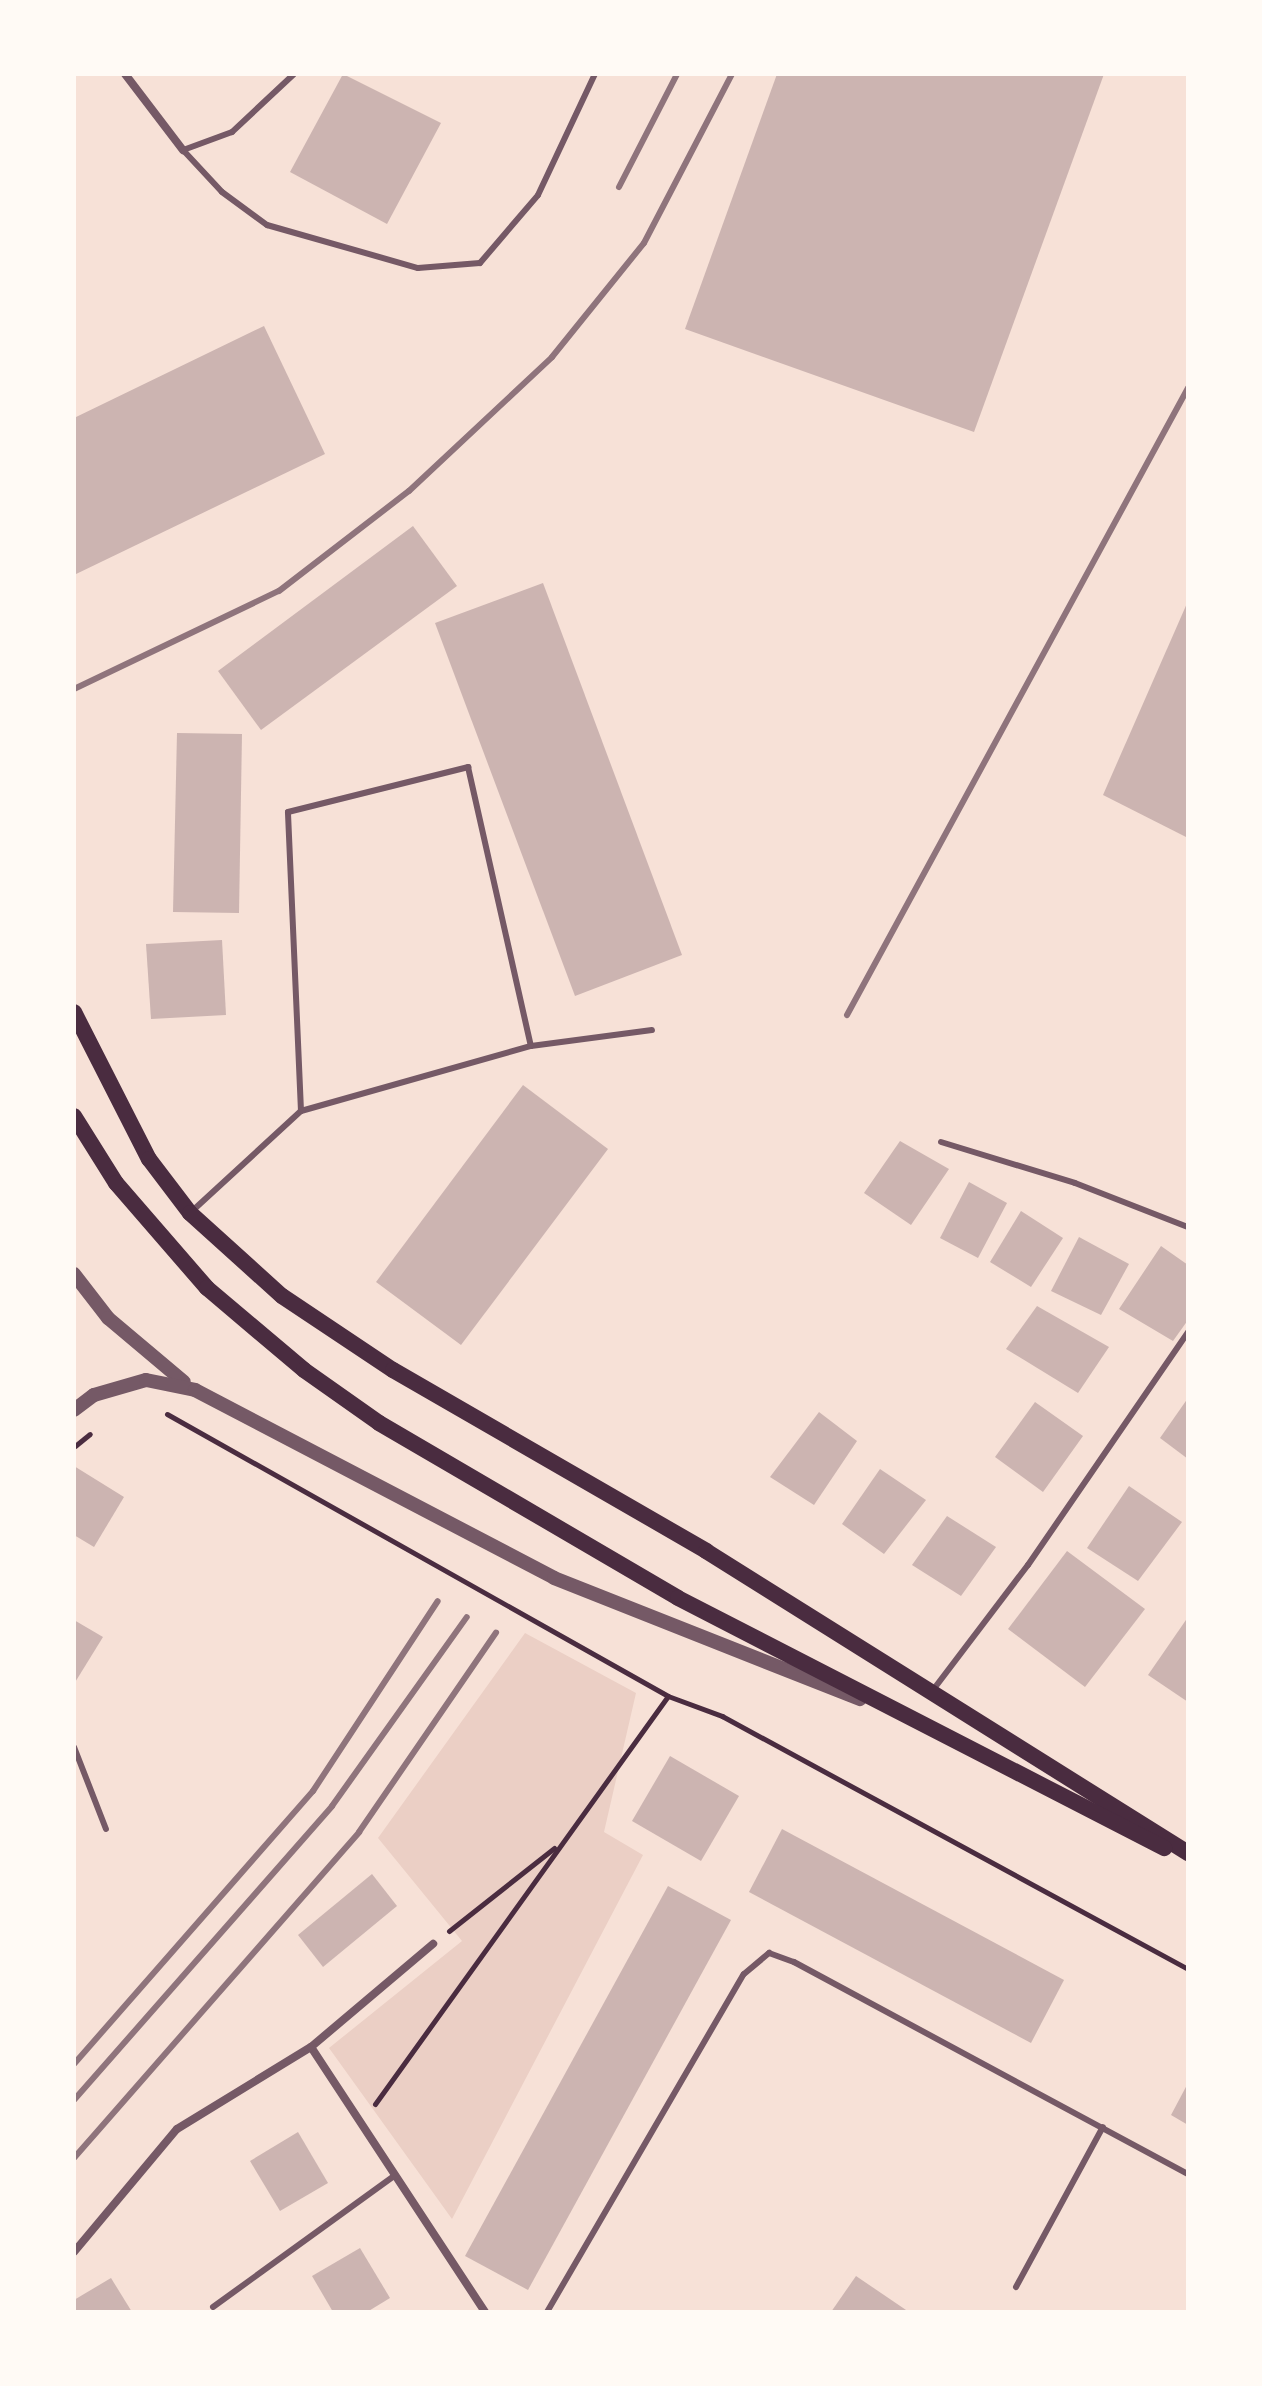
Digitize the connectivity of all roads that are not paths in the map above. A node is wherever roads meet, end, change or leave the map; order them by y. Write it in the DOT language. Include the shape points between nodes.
graph roads {
  1 [pos="125,74"];
  2 [pos="294,74"];
  3 [pos="595,74"];
  4 [pos="183,150"];
  5 [pos="74,1012"];
  6 [pos="652,1030"];
  7 [pos="531,1046"];
  8 [pos="301,1111"];
  9 [pos="74,1116"];
  10 [pos="941,1142"];
  11 [pos="190,1213"];
  12 [pos="1188,1227"];
  13 [pos="74,1274"];
  14 [pos="1188,1332"];
  15 [pos="195,1390"];
  16 [pos="74,1410"];
  17 [pos="933,1690"];
  18 [pos="885,1708"];
  19 [pos="74,1747"];
  20 [pos="106,1829"];
  21 [pos="1188,1853"];
  22 [pos="1188,1860"];
  23 [pos="433,1944"];
  24 [pos="311,2047"];
  25 [pos="1103,2127"];
  26 [pos="1188,2174"];
  27 [pos="394,2176"];
  28 [pos="74,2252"];
  29 [pos="1016,2287"];
  30 [pos="213,2307"];
  31 [pos="485,2312"];
  32 [pos="547,2312"];
  1 -- 4 [label="street"];
  2 -- 4 [label="lane" via="232,132"];
  3 -- 4 [label="lane" via="538,195 480,263 418,268 267,225 222,192"];
  5 -- 11 [label="main road" via="121,1112"];
  6 -- 7 [label="lane"];
  7 -- 8 [label="lane"];
  7 -- 8 [label="lane" via="468,767 288,812"];
  8 -- 11 [label="lane"];
  9 -- 18 [label="main road" via="160,1239 207,1288 304,1370 379,1423 678,1598"];
  10 -- 12 [label="lane" via="1075,1183"];
  11 -- 17 [label="main road" via="270,1286 341,1337"];
  13 -- 15 [label="street" via="108,1318"];
  14 -- 17 [label="lane" via="1028,1565"];
  15 -- 16 [label="street" via="146,1380 94,1395"];
  15 -- 18 [label="street" via="554,1578"];
  17 -- 21 [label="main road"];
  18 -- 22 [label="main road"];
  19 -- 20 [label="lane"];
  23 -- 24 [label="street"];
  24 -- 27 [label="street"];
  24 -- 28 [label="street" via="177,2129"];
  25 -- 26 [label="lane"];
  25 -- 29 [label="lane"];
  25 -- 32 [label="lane" via="769,1953 744,1974"];
  27 -- 30 [label="lane"];
  27 -- 31 [label="street"];
}
